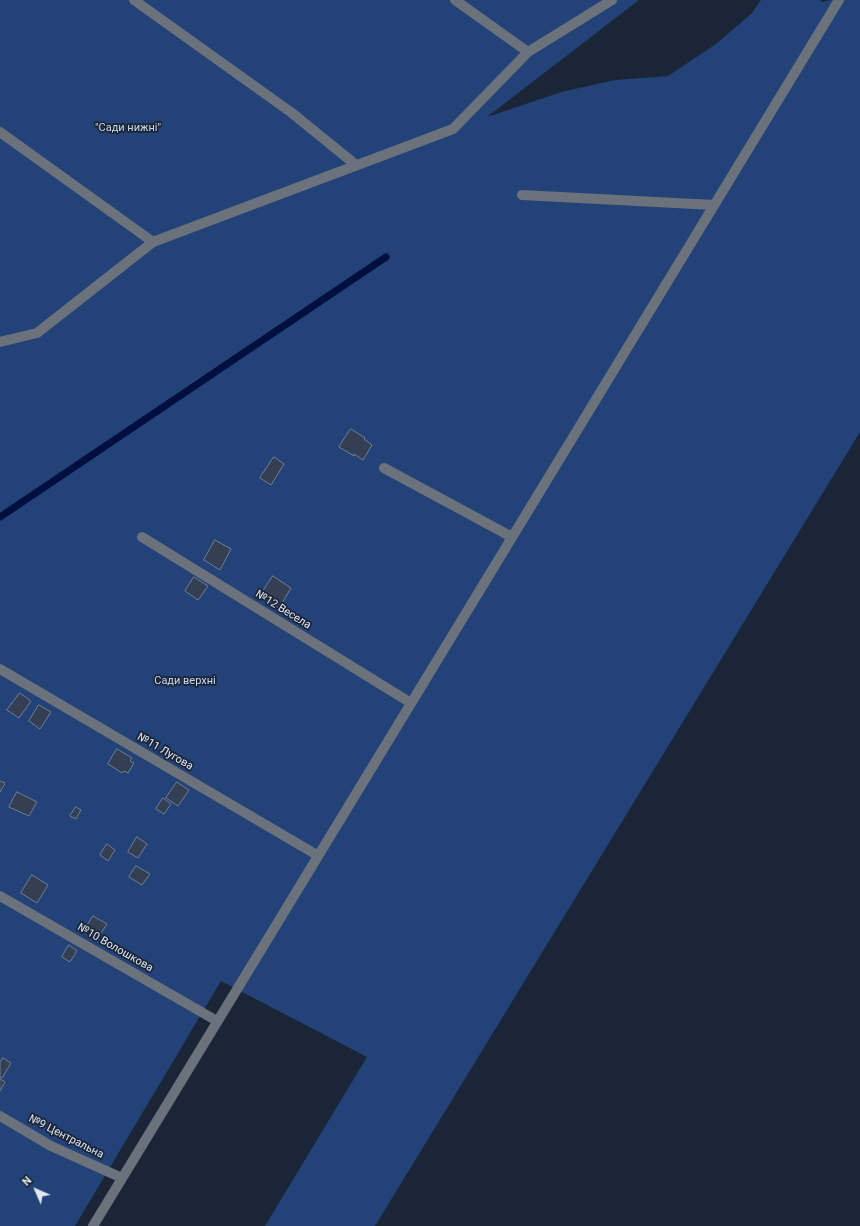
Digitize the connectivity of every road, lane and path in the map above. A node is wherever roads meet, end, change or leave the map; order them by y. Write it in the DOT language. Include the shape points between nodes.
graph roads {
  1 [pos="134,0"];
  2 [pos="455,0"];
  3 [pos="612,0"];
  4 [pos="839,0"];
  5 [pos="528,52"];
  6 [pos="0,132"];
  7 [pos="356,165"];
  8 [pos="522,195"];
  9 [pos="714,205"];
  10 [pos="153,242"];
  11 [pos="0,342"];
  12 [pos="384,468"];
  13 [pos="142,537"];
  14 [pos="512,537"];
  15 [pos="0,669"];
  16 [pos="411,703"];
  17 [pos="317,855"];
  18 [pos="0,896"];
  19 [pos="217,1021"];
  20 [pos="0,1116"];
  21 [pos="122,1178"];
  22 [pos="92,1226"];
  1 -- 7 [label="street" via="292,113"];
  2 -- 5 [label="street"];
  3 -- 5 [label="street"];
  4 -- 9 [label="street"];
  5 -- 7 [label="street" via="453,129"];
  6 -- 10 [label="street"];
  7 -- 10 [label="street"];
  8 -- 9 [label="street"];
  9 -- 14 [label="street"];
  10 -- 11 [label="street" via="37,332"];
  12 -- 14 [label="street"];
  13 -- 16 [label="street, №12 Весела"];
  14 -- 16 [label="street"];
  15 -- 17 [label="street, №11 Лугова"];
  16 -- 17 [label="street"];
  17 -- 19 [label="street"];
  18 -- 19 [label="street, №10 Волошкова"];
  19 -- 21 [label="street"];
  20 -- 21 [label="street, №9 Центральна" via="51,1146"];
  21 -- 22 [label="street"];
}
